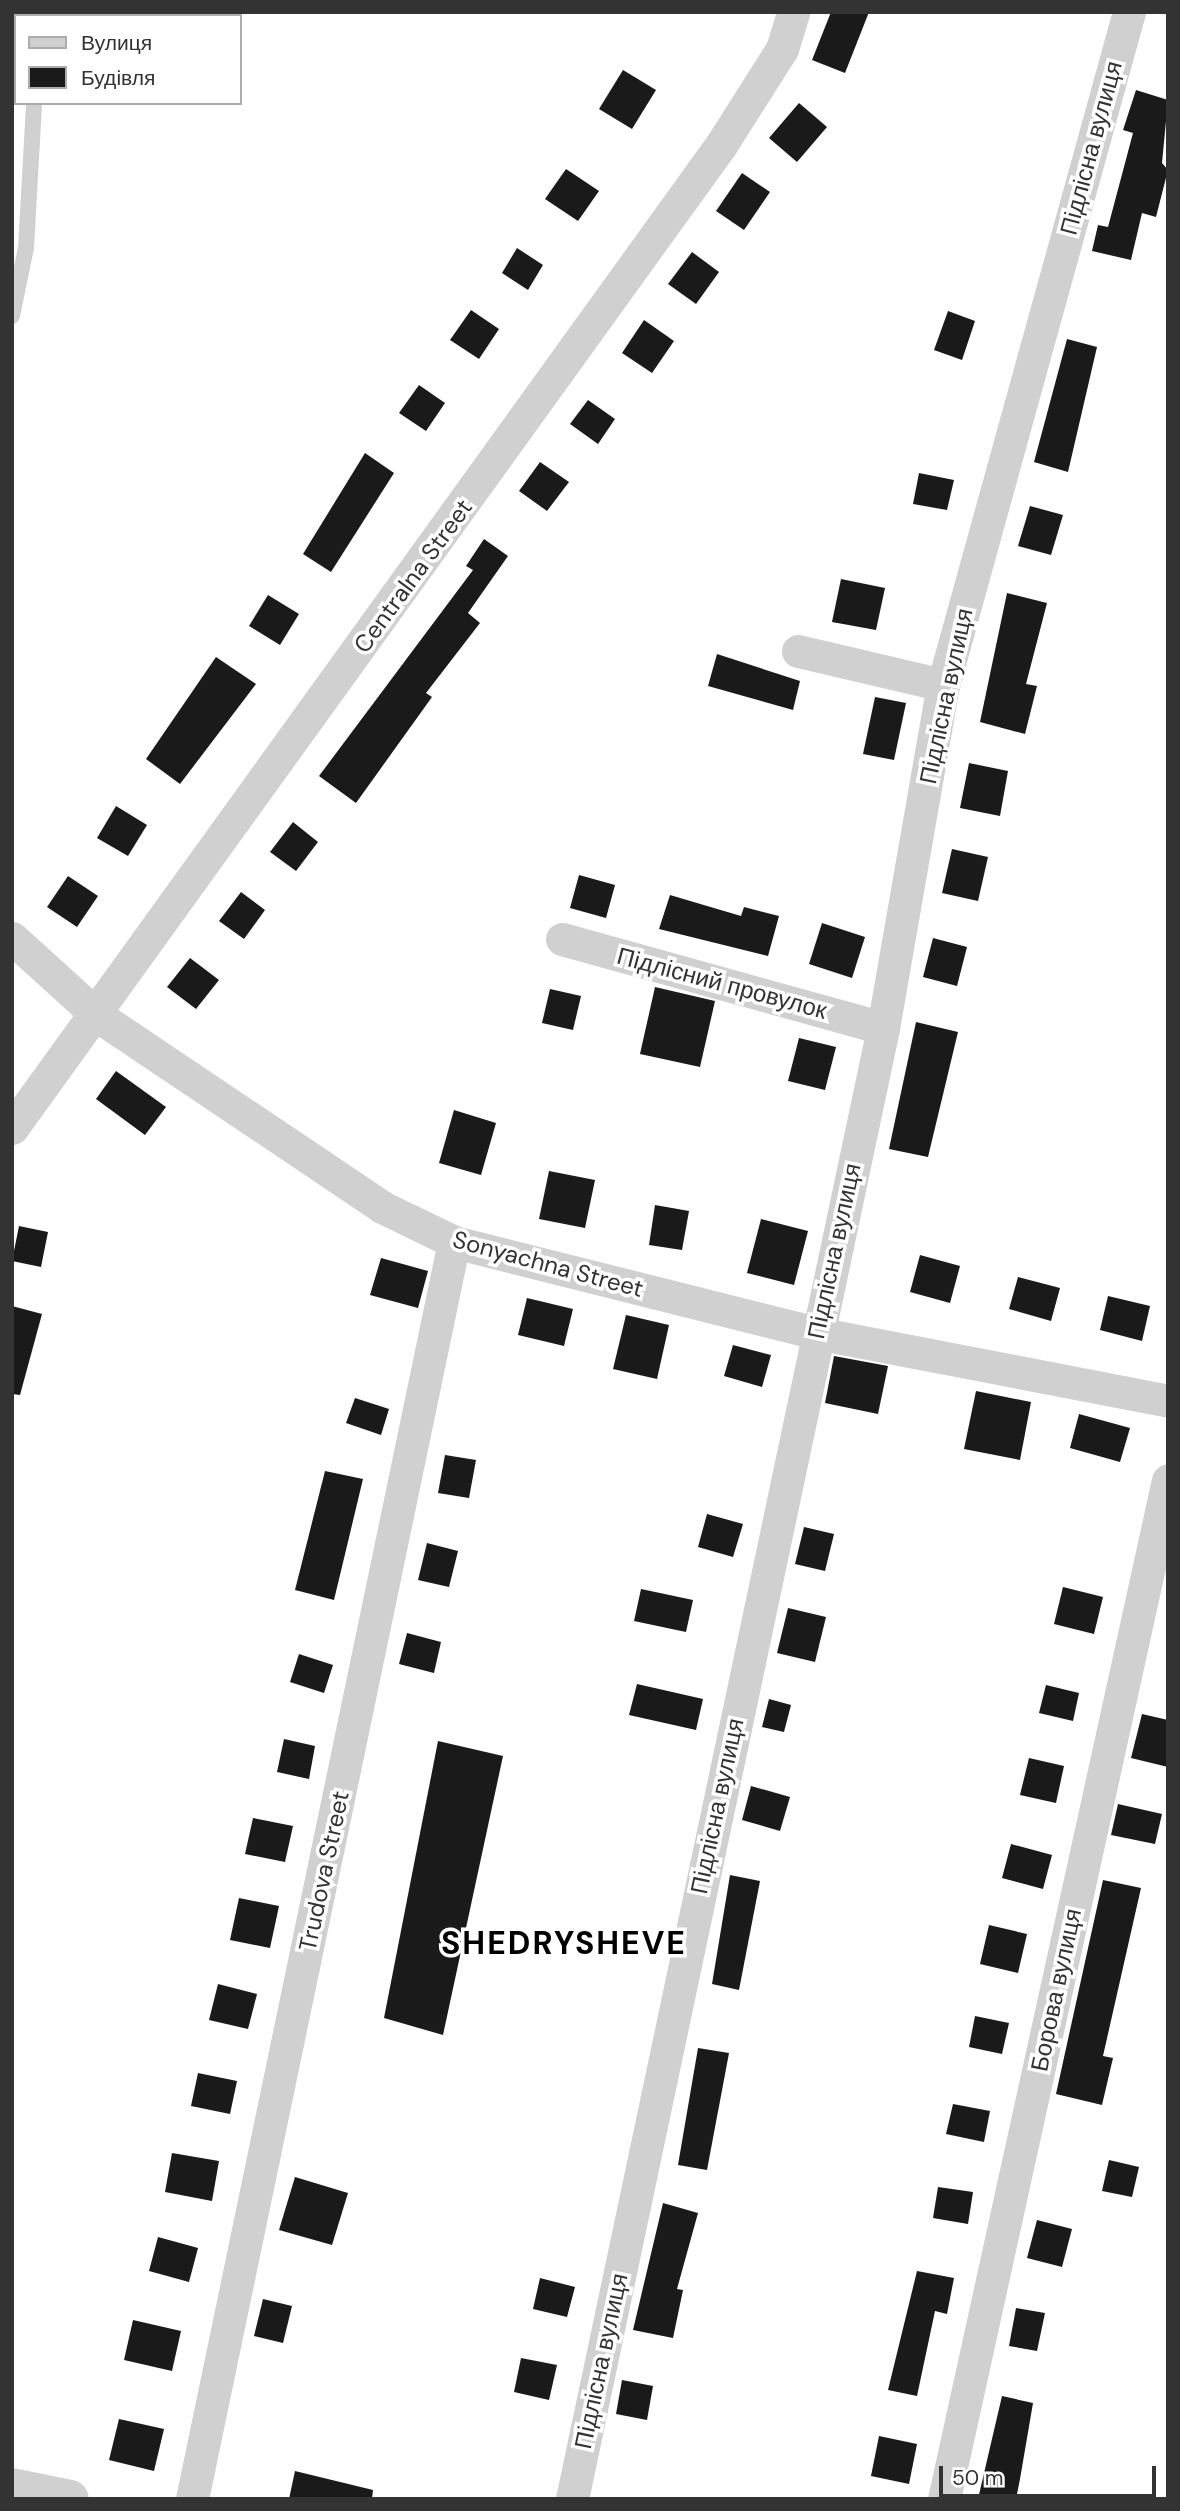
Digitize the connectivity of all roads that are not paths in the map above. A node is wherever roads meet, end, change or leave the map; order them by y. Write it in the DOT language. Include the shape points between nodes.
graph roads {
  1 [pos="793,12"];
  2 [pos="1129,12"];
  3 [pos="34,105"];
  4 [pos="12,316"];
  5 [pos="798,651"];
  6 [pos="943,685"];
  7 [pos="12,938"];
  8 [pos="562,939"];
  9 [pos="97,1016"];
  10 [pos="883,1028"];
  11 [pos="12,1128"];
  12 [pos="454,1242"];
  13 [pos="816,1333"];
  14 [pos="1168,1401"];
  15 [pos="1168,1480"];
  16 [pos="12,2487"];
  17 [pos="70,2499"];
  18 [pos="192,2499"];
  19 [pos="572,2499"];
  20 [pos="944,2499"];
  1 -- 9 [label="street, Centralna Street" via="782,49 721,145"];
  2 -- 6 [label="street, Підлісна вулиця"];
  3 -- 4 [label="lane" via="26,248"];
  5 -- 6 [label="street"];
  6 -- 10 [label="street, Підлісна вулиця"];
  7 -- 9 [label="street, Sonyachna Street"];
  8 -- 10 [label="street, Підлісний провулок"];
  9 -- 11 [label="street, Centralna Street"];
  9 -- 12 [label="street, Sonyachna Street" via="382,1207"];
  10 -- 13 [label="street, Підлісна вулиця"];
  12 -- 13 [label="street, Sonyachna Street"];
  12 -- 18 [label="street, Trudova Street"];
  13 -- 14 [label="street, Sonyachna Street"];
  13 -- 19 [label="street, Підлісна вулиця"];
  15 -- 20 [label="street, Борова вулиця"];
  16 -- 17 [label="street"];
}
